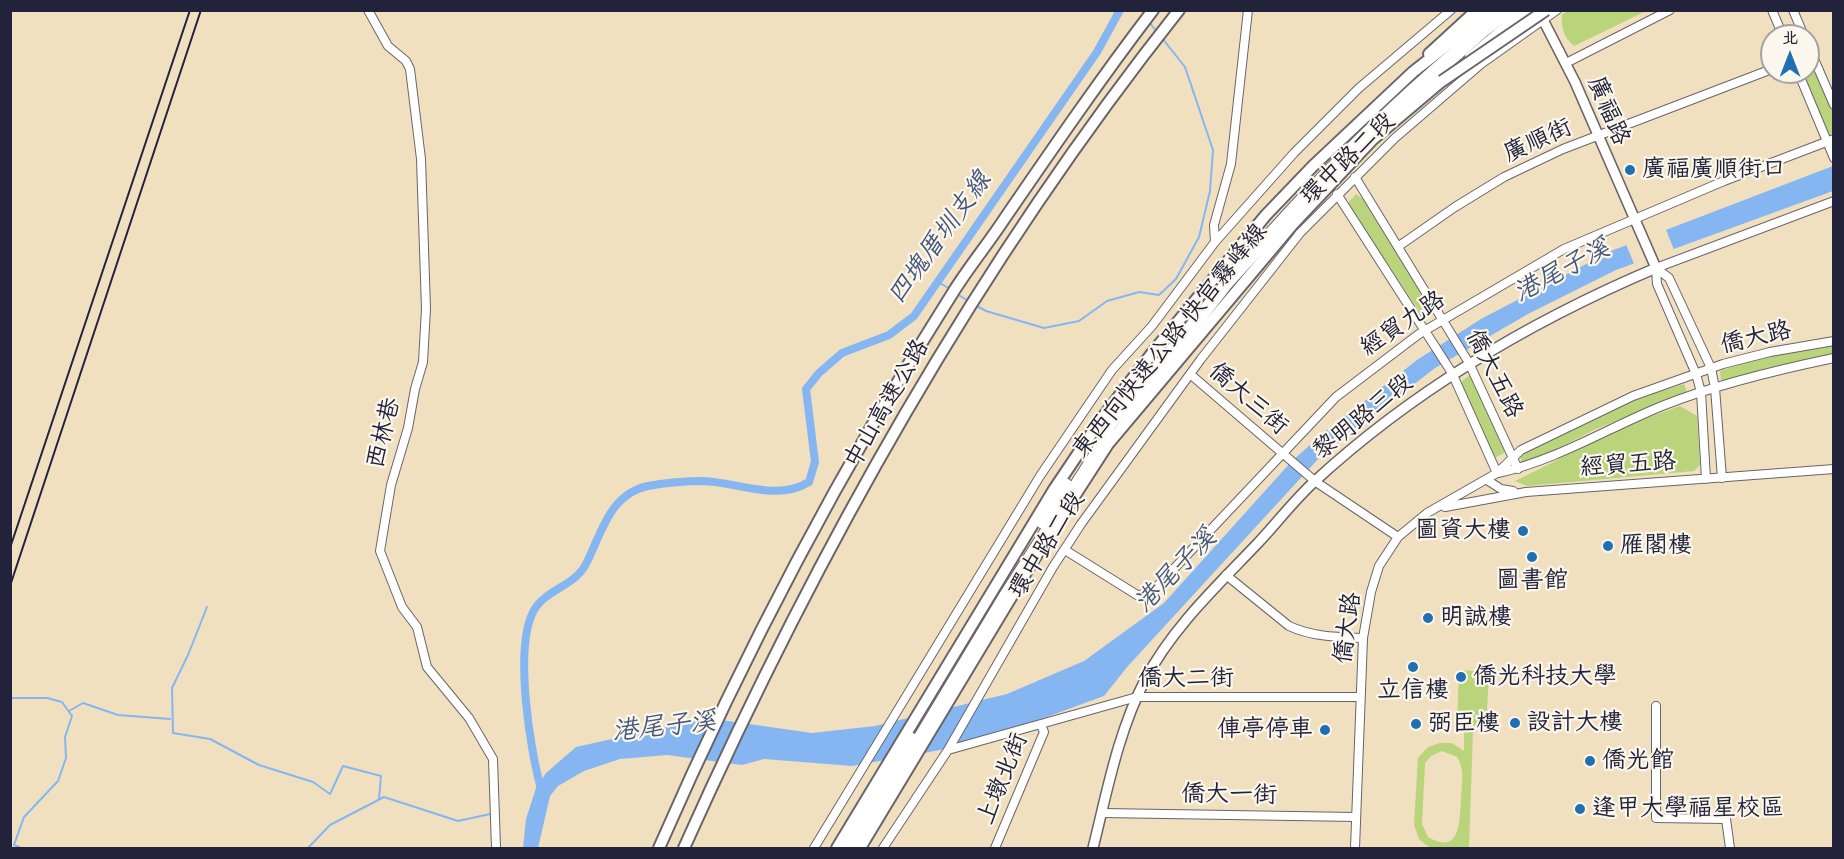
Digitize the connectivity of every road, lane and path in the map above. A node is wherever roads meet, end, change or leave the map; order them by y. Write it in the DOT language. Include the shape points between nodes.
graph roads {
  1 [pos="368,10"];
  2 [pos="1153,10"];
  3 [pos="1179,10"];
  4 [pos="1248,10"];
  5 [pos="1451,10"];
  6 [pos="1477,10"];
  7 [pos="1492,10"];
  8 [pos="1504,10"];
  9 [pos="1514,10"];
  10 [pos="1526,10"];
  11 [pos="1538,10"];
  12 [pos="1557,10"];
  13 [pos="1670,10"];
  14 [pos="1772,10"];
  15 [pos="1793,10"];
  16 [pos="1545,15"];
  17 [pos="1778,24"];
  18 [pos="1799,24"];
  19 [pos="1566,63"];
  20 [pos="1413,72"];
  21 [pos="1760,74"];
  22 [pos="1820,74"];
  23 [pos="1442,81"];
  24 [pos="1804,84"];
  25 [pos="1833,105"];
  26 [pos="1598,135"];
  27 [pos="1830,141"];
  28 [pos="1833,158"];
  29 [pos="1355,177"];
  30 [pos="1337,194"];
  31 [pos="1833,201"];
  32 [pos="1636,224"];
  33 [pos="1215,242"];
  34 [pos="1399,246"];
  35 [pos="1656,268"];
  36 [pos="1444,319"];
  37 [pos="1426,330"];
  38 [pos="1833,341"];
  39 [pos="1833,358"];
  40 [pos="1469,363"];
  41 [pos="1711,368"];
  42 [pos="1452,373"];
  43 [pos="1190,374"];
  44 [pos="1696,374"];
  45 [pos="1715,388"];
  46 [pos="1701,392"];
  47 [pos="1283,455"];
  48 [pos="1513,458"];
  49 [pos="1518,469"];
  50 [pos="1833,469"];
  51 [pos="1497,473"];
  52 [pos="1722,478"];
  53 [pos="1706,479"];
  54 [pos="1487,480"];
  55 [pos="1315,481"];
  56 [pos="1526,492"];
  57 [pos="1427,513"];
  58 [pos="1398,537"];
  59 [pos="1065,550"];
  60 [pos="1226,575"];
  61 [pos="1362,638"];
  62 [pos="1137,697"];
  63 [pos="1359,698"];
  64 [pos="1656,706"];
  65 [pos="1041,725"];
  66 [pos="948,750"];
  67 [pos="1102,813"];
  68 [pos="1356,817"];
  69 [pos="496,849"];
  70 [pos="659,849"];
  71 [pos="684,849"];
  72 [pos="814,849"];
  73 [pos="837,849"];
  74 [pos="844,849"];
  75 [pos="851,849"];
  76 [pos="860,849"];
  77 [pos="883,849"];
  78 [pos="995,849"];
  79 [pos="1093,849"];
  80 [pos="1355,849"];
  81 [pos="1730,849"];
  1 -- 69 [label="street, 西林巷" via="388,46 410,69 421,159 426,309 422,371 391,485 380,551 402,607 417,627 427,667 469,718 493,759"];
  2 -- 70 [label="highway, 中山高速公路" via="952,293 873,426 803,552 725,706"];
  3 -- 71 [label="highway, 中山高速公路" via="1122,83 996,263 928,372 821,566"];
  4 -- 33 [label="street" via="1231,164 1214,225"];
  5 -- 33 [label="street, 環中路二段" via="1359,88 1293,153"];
  6 -- 20 [label="highway"];
  7 -- 20 [label="highway, 東西向快速公路 快官霧峰線"];
  8 -- 74 [label="street, 環中路二段" via="1389,109 1282,215 1116,412 1059,495"];
  9 -- 75 [label="street, 環中路二段" via="1382,123 1321,183 1228,285 1161,372 1112,425"];
  10 -- 23 [label="highway, 東西向快速公路 快官霧峰線, bridge"];
  11 -- 16 [label="main road, 廣福路"];
  12 -- 16 [label="street, 環中路二段"];
  13 -- 19 [label="street"];
  14 -- 17 [label="street"];
  15 -- 18 [label="street"];
  16 -- 19 [label="main road, 廣福路"];
  16 -- 23 [label="highway, bridge"];
  16 -- 29 [label="street, 環中路二段" via="1481,64"];
  19 -- 26 [label="main road, 廣福路"];
  20 -- 73 [label="highway, 東西向快速公路 快官霧峰線" via="1266,215 1100,421 1053,491"];
  21 -- 26 [label="street, 廣順街"];
  22 -- 25 [label="street"];
  23 -- 76 [label="highway, 東西向快速公路 快官霧峰線" via="1372,140 1293,224 1108,444"];
  24 -- 27 [label="street"];
  26 -- 32 [label="main road, 廣福路"];
  26 -- 34 [label="street, 廣順街" via="1504,177"];
  27 -- 28 [label="street"];
  27 -- 32 [label="street, 經貿九路"];
  29 -- 30 [label="street, 環中路二段"];
  29 -- 34 [label="street, 僑大五路"];
  30 -- 37 [label="street, 僑大五路"];
  30 -- 43 [label="street, 環中路二段" via="1300,233"];
  31 -- 35 [label="street, 黎明路三段"];
  32 -- 35 [label="main road, 廣福路"];
  32 -- 36 [label="street, 經貿九路" via="1564,249"];
  33 -- 72 [label="street, 環中路二段" via="1071,427"];
  34 -- 36 [label="street, 僑大五路"];
  35 -- 40 [label="main road, 黎明路三段" via="1524,330"];
  35 -- 41 [label="street" via="1670,278"];
  35 -- 44 [label="street" via="1657,285"];
  36 -- 37 [label="street, 經貿九路"];
  36 -- 40 [label="street, 僑大五路"];
  37 -- 42 [label="street, 僑大五路"];
  37 -- 47 [label="street, 經貿九路" via="1382,359 1336,397"];
  38 -- 41 [label="street, 僑大路"];
  39 -- 45 [label="street, 僑大路"];
  40 -- 42 [label="main road, 黎明路三段"];
  40 -- 48 [label="street, 僑大五路"];
  41 -- 44 [label="street, 僑大路"];
  41 -- 45 [label="street"];
  42 -- 51 [label="street, 僑大五路"];
  42 -- 55 [label="main road, 黎明路三段"];
  43 -- 47 [label="street, 僑大三街"];
  43 -- 59 [label="street, 環中路二段"];
  44 -- 46 [label="street"];
  44 -- 48 [label="street, 僑大路" via="1578,421"];
  45 -- 46 [label="street, 僑大路"];
  45 -- 52 [label="street"];
  46 -- 49 [label="street, 僑大路"];
  46 -- 53 [label="street"];
  47 -- 55 [label="street, 僑大三街"];
  47 -- 59 [label="street, 經貿九路" via="1145,597 1137,596"];
  48 -- 49 [label="street, 僑大五路"];
  48 -- 51 [label="street, 僑大路"];
  49 -- 51 [label="street, 僑大路"];
  50 -- 52 [label="street, 經貿五路"];
  51 -- 54 [label="street, 僑大路"];
  52 -- 53 [label="street, 經貿五路"];
  53 -- 56 [label="street, 經貿五路"];
  54 -- 56 [label="street" via="1501,489"];
  54 -- 57 [label="street, 僑大路"];
  55 -- 58 [label="street, 僑大三街"];
  55 -- 60 [label="main road, 黎明路三段"];
  56 -- 57 [label="street, 經貿五路" via="1464,502"];
  57 -- 58 [label="street, 僑大路"];
  58 -- 61 [label="street, 僑大路" via="1379,567"];
  59 -- 66 [label="street, 環中路二段"];
  60 -- 61 [label="street" via="1298,631"];
  60 -- 62 [label="main road, 黎明路三段" via="1168,645"];
  61 -- 63 [label="street, 僑大路"];
  62 -- 63 [label="street, 僑大二街"];
  62 -- 65 [label="street, 僑大二街"];
  62 -- 67 [label="main road, 黎明路三段" via="1125,724"];
  63 -- 68 [label="street, 僑大路"];
  64 -- 81 [label="street" via="1656,818 1726,819"];
  65 -- 66 [label="street, 僑大二街"];
  65 -- 78 [label="street, 上墩北街" via="1044,732"];
  66 -- 77 [label="street, 環中路二段"];
  67 -- 68 [label="street, 僑大一街"];
  67 -- 79 [label="main road, 黎明路三段"];
  68 -- 80 [label="street, 僑大路"];
}
